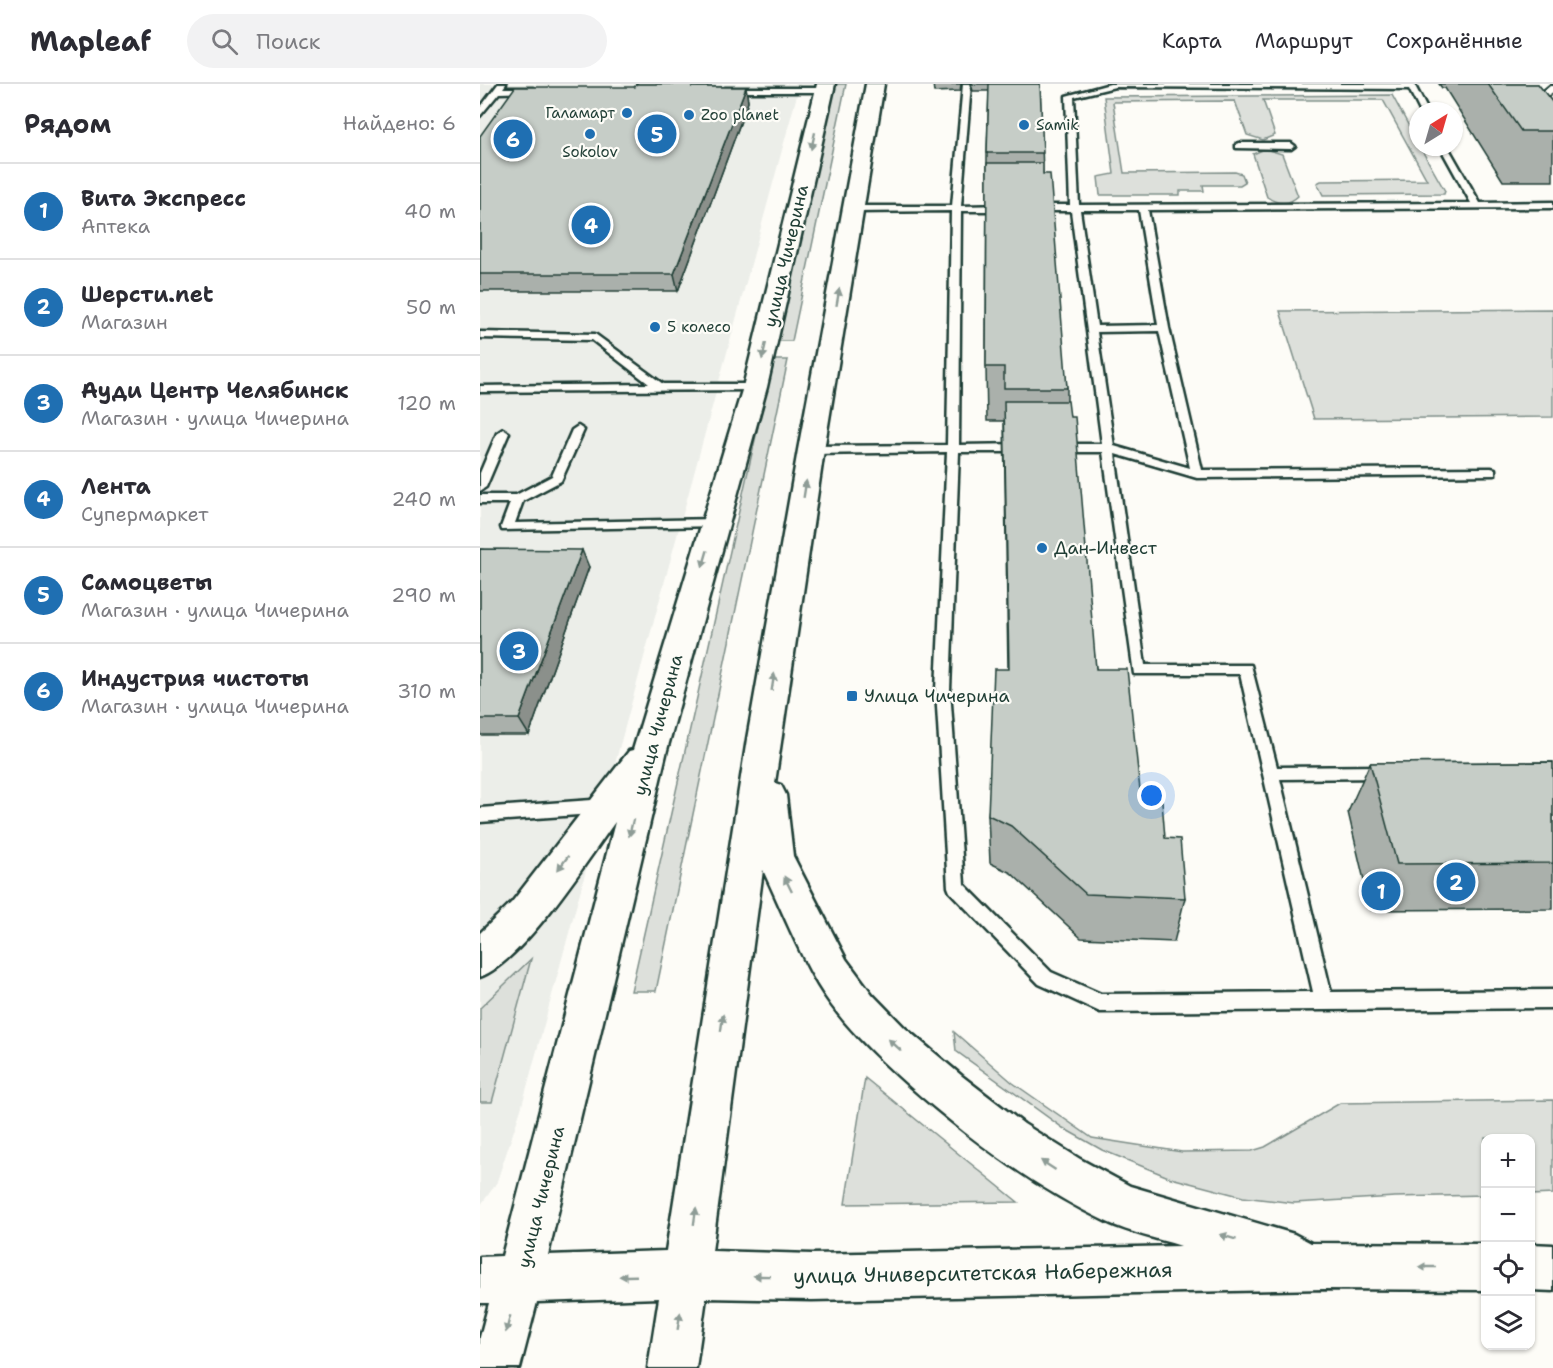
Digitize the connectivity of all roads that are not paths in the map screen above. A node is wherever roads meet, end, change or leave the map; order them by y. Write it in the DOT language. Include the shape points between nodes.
graph roads {
  1 [pos="875,84"];
  2 [pos="968,84"];
  3 [pos="1410,85"];
  4 [pos="499,87"];
  5 [pos="825,87"];
  6 [pos="1553,88"];
  7 [pos="542,90"];
  8 [pos="720,90"];
  9 [pos="1419,102"];
  10 [pos="480,114"];
  11 [pos="1553,122"];
  12 [pos="1239,146"];
  13 [pos="1292,146"];
  14 [pos="1449,156"];
  15 [pos="1553,205"];
  16 [pos="1477,206"];
  17 [pos="1143,207"];
  18 [pos="956,208"];
  19 [pos="1016,208"];
  20 [pos="1028,208"];
  21 [pos="1075,208"];
  22 [pos="854,209"];
  23 [pos="1164,328"];
  24 [pos="1092,329"];
  25 [pos="480,335"];
  26 [pos="755,387"];
  27 [pos="661,388"];
  28 [pos="480,389"];
  29 [pos="578,430"];
  30 [pos="503,433"];
  31 [pos="954,448"];
  32 [pos="1108,448"];
  33 [pos="811,450"];
  34 [pos="1491,472"];
  35 [pos="1197,474"];
  36 [pos="480,487"];
  37 [pos="518,499"];
  38 [pos="480,500"];
  39 [pos="716,523"];
  40 [pos="764,740"];
  41 [pos="650,750"];
  42 [pos="1399,772"];
  43 [pos="1270,773"];
  44 [pos="607,806"];
  45 [pos="480,815"];
  46 [pos="480,959"];
  47 [pos="1553,999"];
  48 [pos="1324,1001"];
  49 [pos="1324,1266"];
  50 [pos="1481,1267"];
  51 [pos="1535,1267"];
  52 [pos="1553,1268"];
  53 [pos="687,1274"];
  54 [pos="500,1279"];
  55 [pos="496,1368"];
  56 [pos="672,1368"];
  1 -- 22 [label="main road"];
  2 -- 18 [label="lane"];
  3 -- 9 [label="lane"];
  3 -- 21 [label="lane" via="1115,85 1070,96"];
  4 -- 7 [label="lane"];
  4 -- 10 [label="lane"];
  5 -- 8 [label="lane"];
  5 -- 26 [label="main road, улица Чичерина, one-way"];
  6 -- 11 [label="lane" via="1536,100"];
  12 -- 13 [label="lane"];
  14 -- 16 [label="lane"];
  15 -- 16 [label="lane"];
  16 -- 17 [label="lane"];
  17 -- 21 [label="lane"];
  17 -- 23 [label="lane"];
  18 -- 19 [label="lane"];
  18 -- 22 [label="lane"];
  18 -- 31 [label="lane"];
  20 -- 21 [label="lane"];
  21 -- 24 [label="lane"];
  33 -- 22 [label="main road, one-way"];
  23 -- 24 [label="lane"];
  23 -- 35 [label="lane"];
  24 -- 32 [label="lane"];
  25 -- 27 [label="lane" via="595,337"];
  26 -- 27 [label="lane"];
  26 -- 39 [label="main road, улица Чичерина"];
  27 -- 28 [label="lane"];
  29 -- 37 [label="lane" via="557,478"];
  30 -- 36 [label="lane"];
  31 -- 32 [label="lane"];
  31 -- 33 [label="lane"];
  31 -- 48 [label="lane" via="943,690 956,886 1045,978 1100,1003"];
  32 -- 35 [label="lane"];
  32 -- 43 [label="lane" via="1139,670 1246,669"];
  40 -- 33 [label="main road, one-way"];
  34 -- 35 [label="lane"];
  37 -- 38 [label="lane"];
  37 -- 39 [label="lane" via="507,527"];
  39 -- 41 [label="main road, улица Чичерина, one-way"];
  49 -- 40 [label="main road, one-way" via="1123,1206 1064,1175 1009,1139 891,1042 832,972 775,857"];
  53 -- 40 [label="main road, one-way"];
  41 -- 44 [label="main road"];
  41 -- 54 [label="main road, улица Чичерина, one-way"];
  42 -- 43 [label="lane"];
  43 -- 48 [label="lane"];
  44 -- 45 [label="lane"];
  44 -- 46 [label="main road, one-way" via="525,914"];
  47 -- 48 [label="lane"];
  50 -- 49 [label="main road, улица Университетская Набережная, one-way"];
  49 -- 53 [label="main road, улица Университетская Набережная, one-way" via="812,1277"];
  51 -- 52 [label="main road"];
  53 -- 54 [label="main road, улица Университетская Набережная, one-way"];
  56 -- 53 [label="main road, one-way"];
  54 -- 55 [label="main road, улица Чичерина, one-way"];
}
